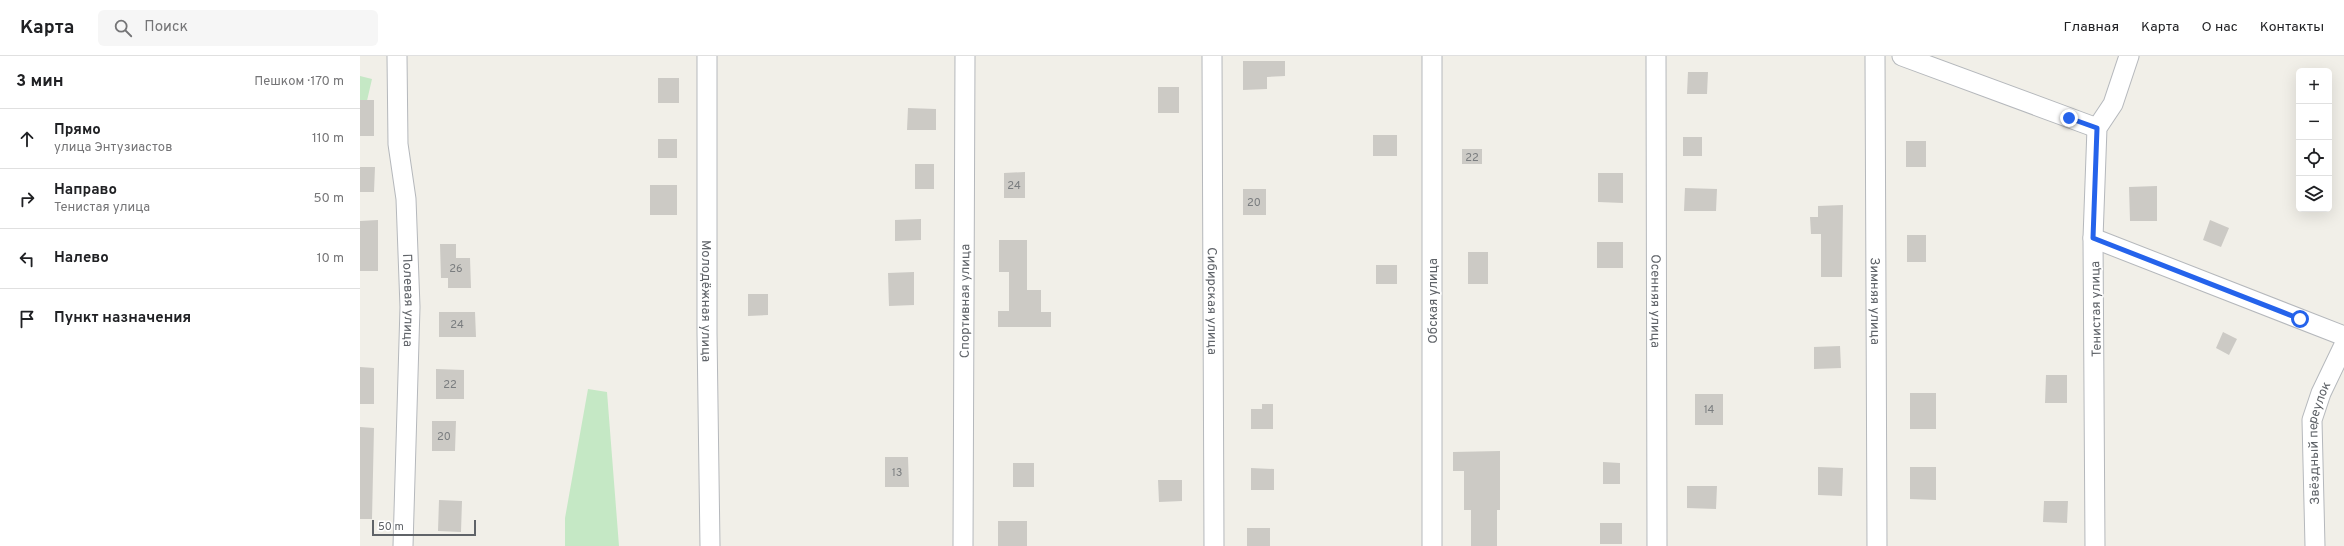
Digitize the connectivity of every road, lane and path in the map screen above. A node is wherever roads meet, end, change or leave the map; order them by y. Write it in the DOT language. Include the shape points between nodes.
graph roads {
  1 [pos="397,56"];
  2 [pos="707,56"];
  3 [pos="965,56"];
  4 [pos="1212,56"];
  5 [pos="1432,56"];
  6 [pos="1656,56"];
  7 [pos="1875,56"];
  8 [pos="1902,56"];
  9 [pos="2129,56"];
  10 [pos="2097,128"];
  11 [pos="2093,238"];
  12 [pos="2344,336"];
  13 [pos="2344,345"];
  14 [pos="403,546"];
  15 [pos="710,546"];
  16 [pos="963,546"];
  17 [pos="1214,546"];
  18 [pos="1432,546"];
  19 [pos="1657,546"];
  20 [pos="1877,546"];
  21 [pos="2095,546"];
  22 [pos="2315,546"];
  1 -- 14 [label="street, Полевая улица" via="398,144 406,199 410,307"];
  2 -- 15 [label="street, Молодёжная улица"];
  3 -- 16 [label="street, Спортивная улица"];
  4 -- 17 [label="street, Сибирская улица"];
  5 -- 18 [label="street, Обская улица"];
  6 -- 19 [label="street, Осенняя улица"];
  7 -- 20 [label="street, Зимняя улица"];
  8 -- 10 [label="street"];
  9 -- 10 [label="street" via="2113,104"];
  10 -- 11 [label="street, Тенистая улица"];
  11 -- 12 [label="street"];
  11 -- 21 [label="street, Тенистая улица"];
  13 -- 22 [label="street, Звёздный переулок" via="2321,393 2312,420"];
}
